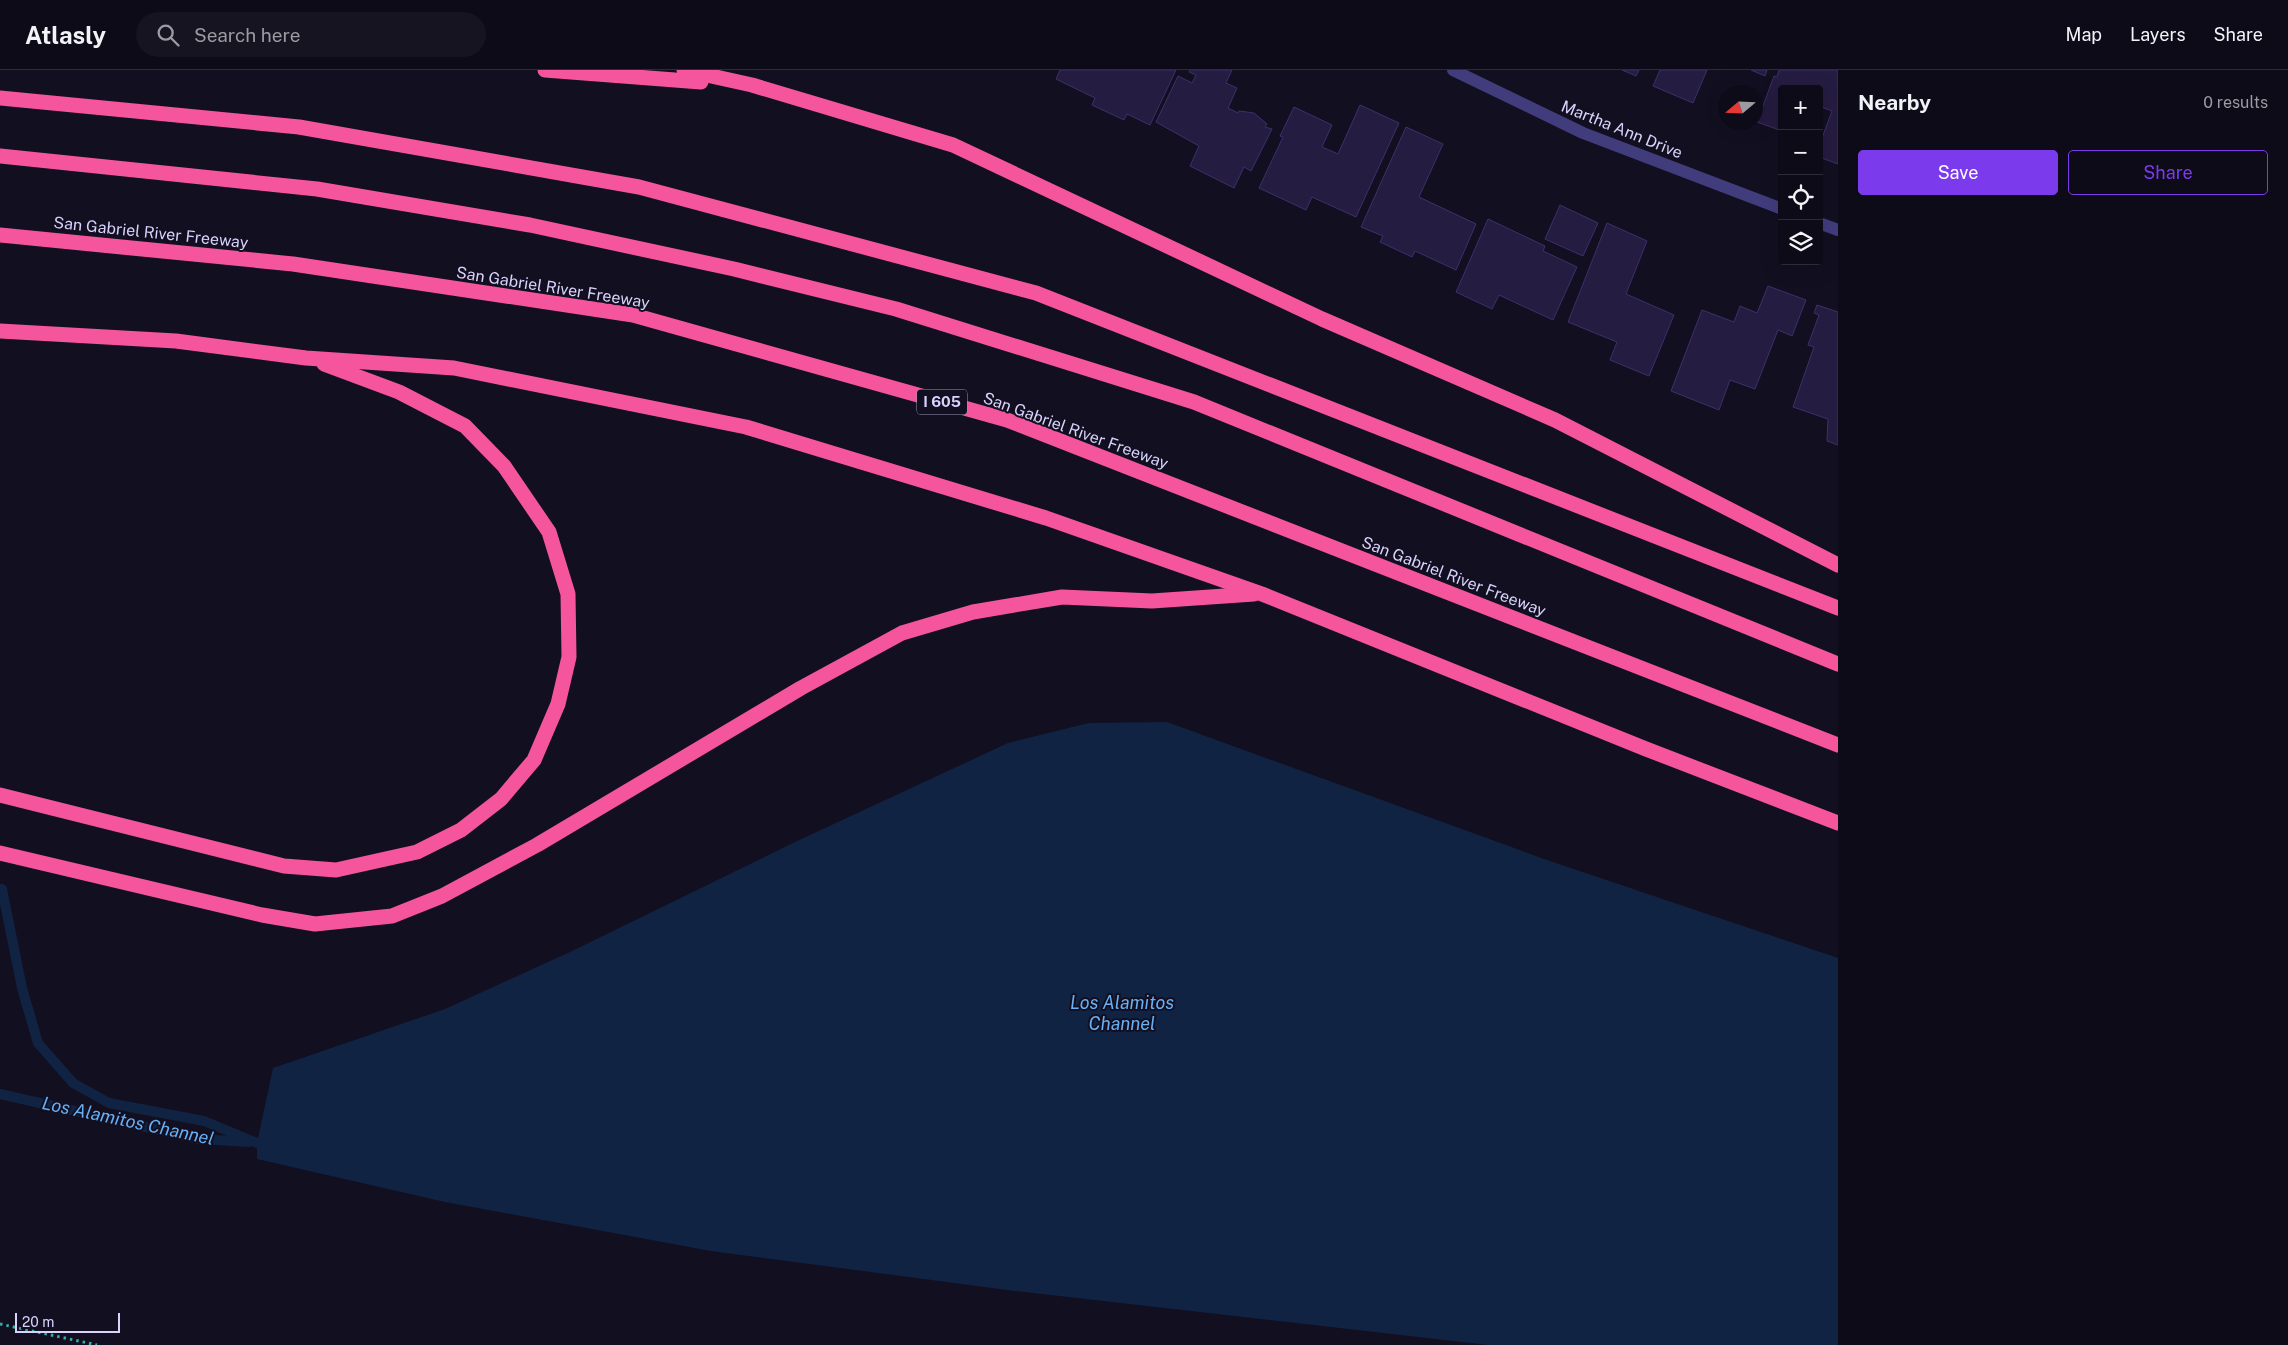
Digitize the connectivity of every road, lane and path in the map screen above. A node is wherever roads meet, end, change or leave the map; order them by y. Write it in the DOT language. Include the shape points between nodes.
graph roads {
  1 [pos="545,70"];
  2 [pos="684,70"];
  3 [pos="1453,70"];
  4 [pos="752,86"];
  5 [pos="0,98"];
  6 [pos="0,156"];
  7 [pos="1778,207"];
  8 [pos="1823,224"];
  9 [pos="1838,230"];
  10 [pos="0,235"];
  11 [pos="0,331"];
  12 [pos="306,358"];
  13 [pos="1838,564"];
  14 [pos="1262,594"];
  15 [pos="1838,608"];
  16 [pos="1838,664"];
  17 [pos="1838,745"];
  18 [pos="0,795"];
  19 [pos="1838,823"];
  20 [pos="0,854"];
  21 [pos="0,1324"];
  22 [pos="97,1345"];
  1 -- 4 [label="highway"];
  2 -- 4 [label="highway"];
  3 -- 7 [label="street, Martha Ann Drive" via="1583,133"];
  4 -- 13 [label="highway" via="953,145 1322,319 1555,420"];
  5 -- 15 [label="highway" via="299,127 639,187 1036,293"];
  6 -- 16 [label="highway" via="317,189 521,223 734,269 896,309 1194,402"];
  8 -- 9 [label="street"];
  10 -- 17 [label="highway, San Gabriel River Freeway / I 605" via="293,264 632,315 1007,420"];
  11 -- 12 [label="highway" via="176,341"];
  12 -- 14 [label="highway" via="454,368 746,427 1046,518"];
  12 -- 18 [label="highway" via="400,392 465,426 504,466 548,532 568,594 569,657 558,704 534,760 501,799 461,830 417,852 336,870 284,866"];
  14 -- 19 [label="highway" via="1646,750"];
  14 -- 20 [label="highway" via="1152,601 1062,597 973,612 902,633 801,688 537,846 442,896 392,916 316,924 262,915"];
  21 -- 22 [label="path"];
}
